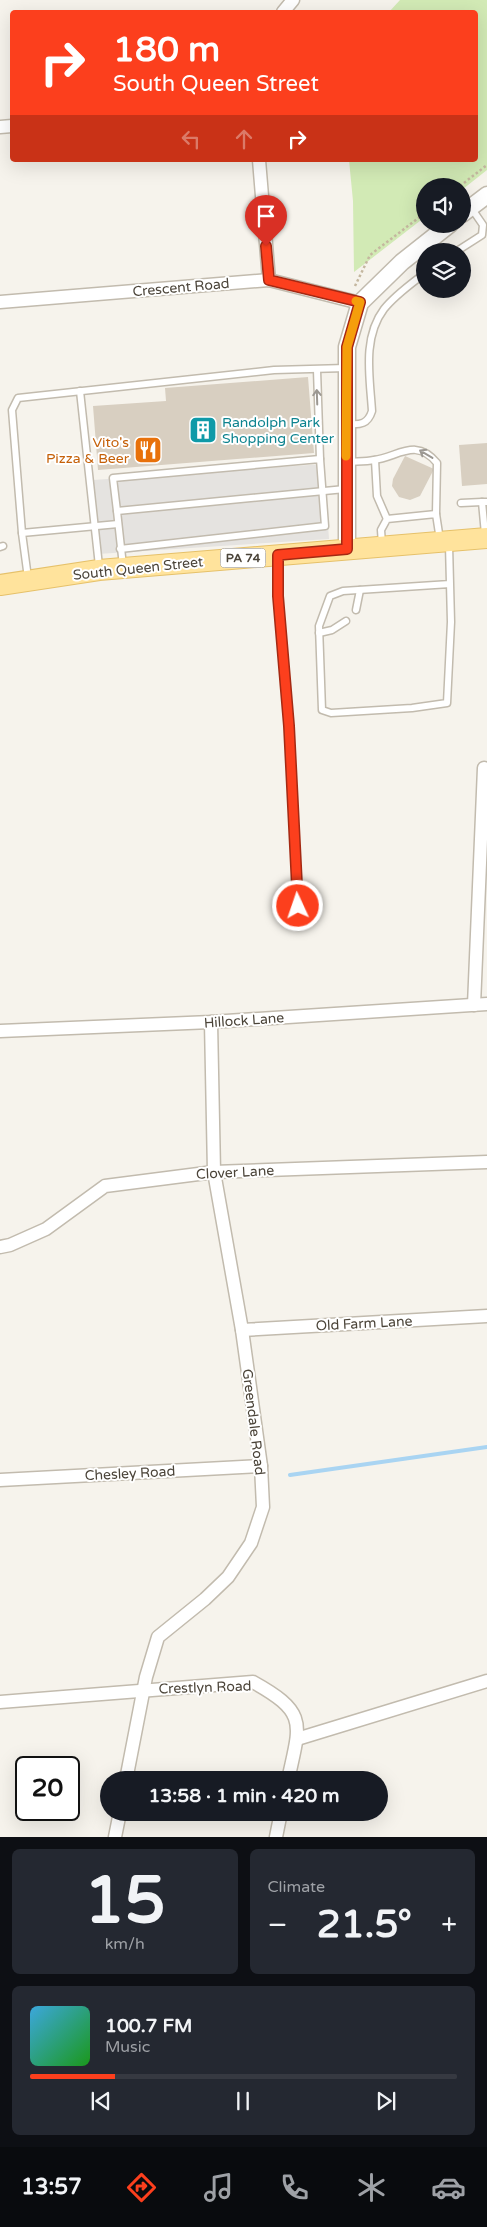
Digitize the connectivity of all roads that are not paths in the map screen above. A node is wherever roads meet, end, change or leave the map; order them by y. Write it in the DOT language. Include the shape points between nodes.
graph roads {
  1 [pos="293,0"];
  2 [pos="284,10"];
  3 [pos="259,162"];
  4 [pos="487,195"];
  5 [pos="471,208"];
  6 [pos="471,214"];
  7 [pos="439,233"];
  8 [pos="470,243"];
  9 [pos="269,280"];
  10 [pos="416,280"];
  11 [pos="355,301"];
  12 [pos="0,302"];
  13 [pos="346,368"];
  14 [pos="316,370"];
  15 [pos="80,391"];
  16 [pos="346,424"];
  17 [pos="320,458"];
  18 [pos="375,460"];
  19 [pos="346,462"];
  20 [pos="346,489"];
  21 [pos="322,492"];
  22 [pos="484,502"];
  23 [pos="461,503"];
  24 [pos="117,511"];
  25 [pos="436,514"];
  26 [pos="387,519"];
  27 [pos="118,524"];
  28 [pos="94,526"];
  29 [pos="22,533"];
  30 [pos="486,538"];
  31 [pos="444,541"];
  32 [pos="382,546"];
  33 [pos="347,549"];
  34 [pos="278,555"];
  35 [pos="122,558"];
  36 [pos="99,570"];
  37 [pos="28,580"];
  38 [pos="450,584"];
  39 [pos="0,586"];
  40 [pos="360,590"];
  41 [pos="356,610"];
  42 [pos="346,621"];
  43 [pos="319,634"];
  44 [pos="484,768"];
  45 [pos="298,906"];
  46 [pos="481,1004"];
  47 [pos="211,1022"];
  48 [pos="0,1031"];
  49 [pos="487,1162"];
  50 [pos="214,1172"];
  51 [pos="0,1247"];
  52 [pos="487,1316"];
  53 [pos="242,1330"];
  54 [pos="261,1466"];
  55 [pos="0,1480"];
  56 [pos="487,1681"];
  57 [pos="144,1690"];
  58 [pos="0,1702"];
  59 [pos="297,1740"];
  60 [pos="128,1771"];
  61 [pos="290,1771"];
  62 [pos="118,1821"];
  63 [pos="279,1821"];
  64 [pos="115,1837"];
  65 [pos="276,1837"];
  1 -- 2 [label="street"];
  3 -- 9 [label="street"];
  4 -- 5 [label="street"];
  6 -- 8 [label="lane" via="483,225 482,235"];
  7 -- 11 [label="street"];
  9 -- 11 [label="street, Crescent Road"];
  9 -- 12 [label="street, Crescent Road"];
  10 -- 16 [label="lane" via="383,310 370,338 370,419 361,425"];
  11 -- 13 [label="street"];
  13 -- 14 [label="lane"];
  13 -- 16 [label="street"];
  14 -- 15 [label="lane" via="274,370"];
  17 -- 14 [label="lane, one-way"];
  15 -- 28 [label="lane"];
  15 -- 29 [label="lane" via="18,398 12,410"];
  16 -- 19 [label="street"];
  17 -- 21 [label="lane"];
  17 -- 24 [label="lane" via="113,478"];
  18 -- 19 [label="lane"];
  25 -- 18 [label="lane, one-way" via="437,463 431,455 418,449"];
  18 -- 26 [label="lane" via="377,496"];
  19 -- 20 [label="street"];
  20 -- 21 [label="lane"];
  20 -- 33 [label="street"];
  21 -- 24 [label="lane"];
  21 -- 35 [label="lane" via="325,526"];
  22 -- 23 [label="lane"];
  22 -- 30 [label="lane"];
  24 -- 27 [label="lane"];
  25 -- 26 [label="lane"];
  25 -- 31 [label="lane"];
  26 -- 32 [label="lane" via="381,530"];
  27 -- 28 [label="lane"];
  27 -- 35 [label="lane"];
  28 -- 29 [label="lane"];
  28 -- 36 [label="lane"];
  29 -- 37 [label="lane"];
  30 -- 31 [label="main road, South Queen Street / PA 74"];
  31 -- 32 [label="main road, South Queen Street / PA 74"];
  31 -- 38 [label="lane"];
  32 -- 33 [label="main road, South Queen Street / PA 74"];
  33 -- 34 [label="main road, South Queen Street / PA 74"];
  34 -- 35 [label="main road, South Queen Street / PA 74"];
  34 -- 45 [label="lane"];
  35 -- 36 [label="main road, South Queen Street / PA 74"];
  36 -- 37 [label="main road, South Queen Street / PA 74"];
  37 -- 39 [label="main road, South Queen Street / PA 74"];
  38 -- 40 [label="lane"];
  38 -- 43 [label="lane" via="447,703 331,713 322,710"];
  40 -- 41 [label="lane"];
  40 -- 43 [label="lane" via="330,596 318,626"];
  42 -- 43 [label="lane"];
  44 -- 46 [label="street"];
  46 -- 47 [label="street, Hillock Lane"];
  47 -- 48 [label="street, Hillock Lane"];
  47 -- 50 [label="street, Greendale Road"];
  49 -- 50 [label="street, Clover Lane"];
  50 -- 51 [label="street, Clover Lane" via="105,1186 46,1229"];
  50 -- 53 [label="street, Greendale Road"];
  52 -- 53 [label="street, Old Farm Lane"];
  53 -- 54 [label="street, Greendale Road"];
  54 -- 55 [label="street, Chesley Road"];
  54 -- 57 [label="street, Greendale Road" via="263,1507 251,1543 228,1577 158,1637"];
  56 -- 59 [label="street"];
  57 -- 58 [label="street, Crestlyn Road"];
  57 -- 59 [label="street, Crestlyn Road" via="253,1682 288,1706 298,1719"];
  57 -- 60 [label="street, Greendale Road"];
  59 -- 61 [label="street"];
  62 -- 64 [label="street"];
  63 -- 65 [label="street"];
}
